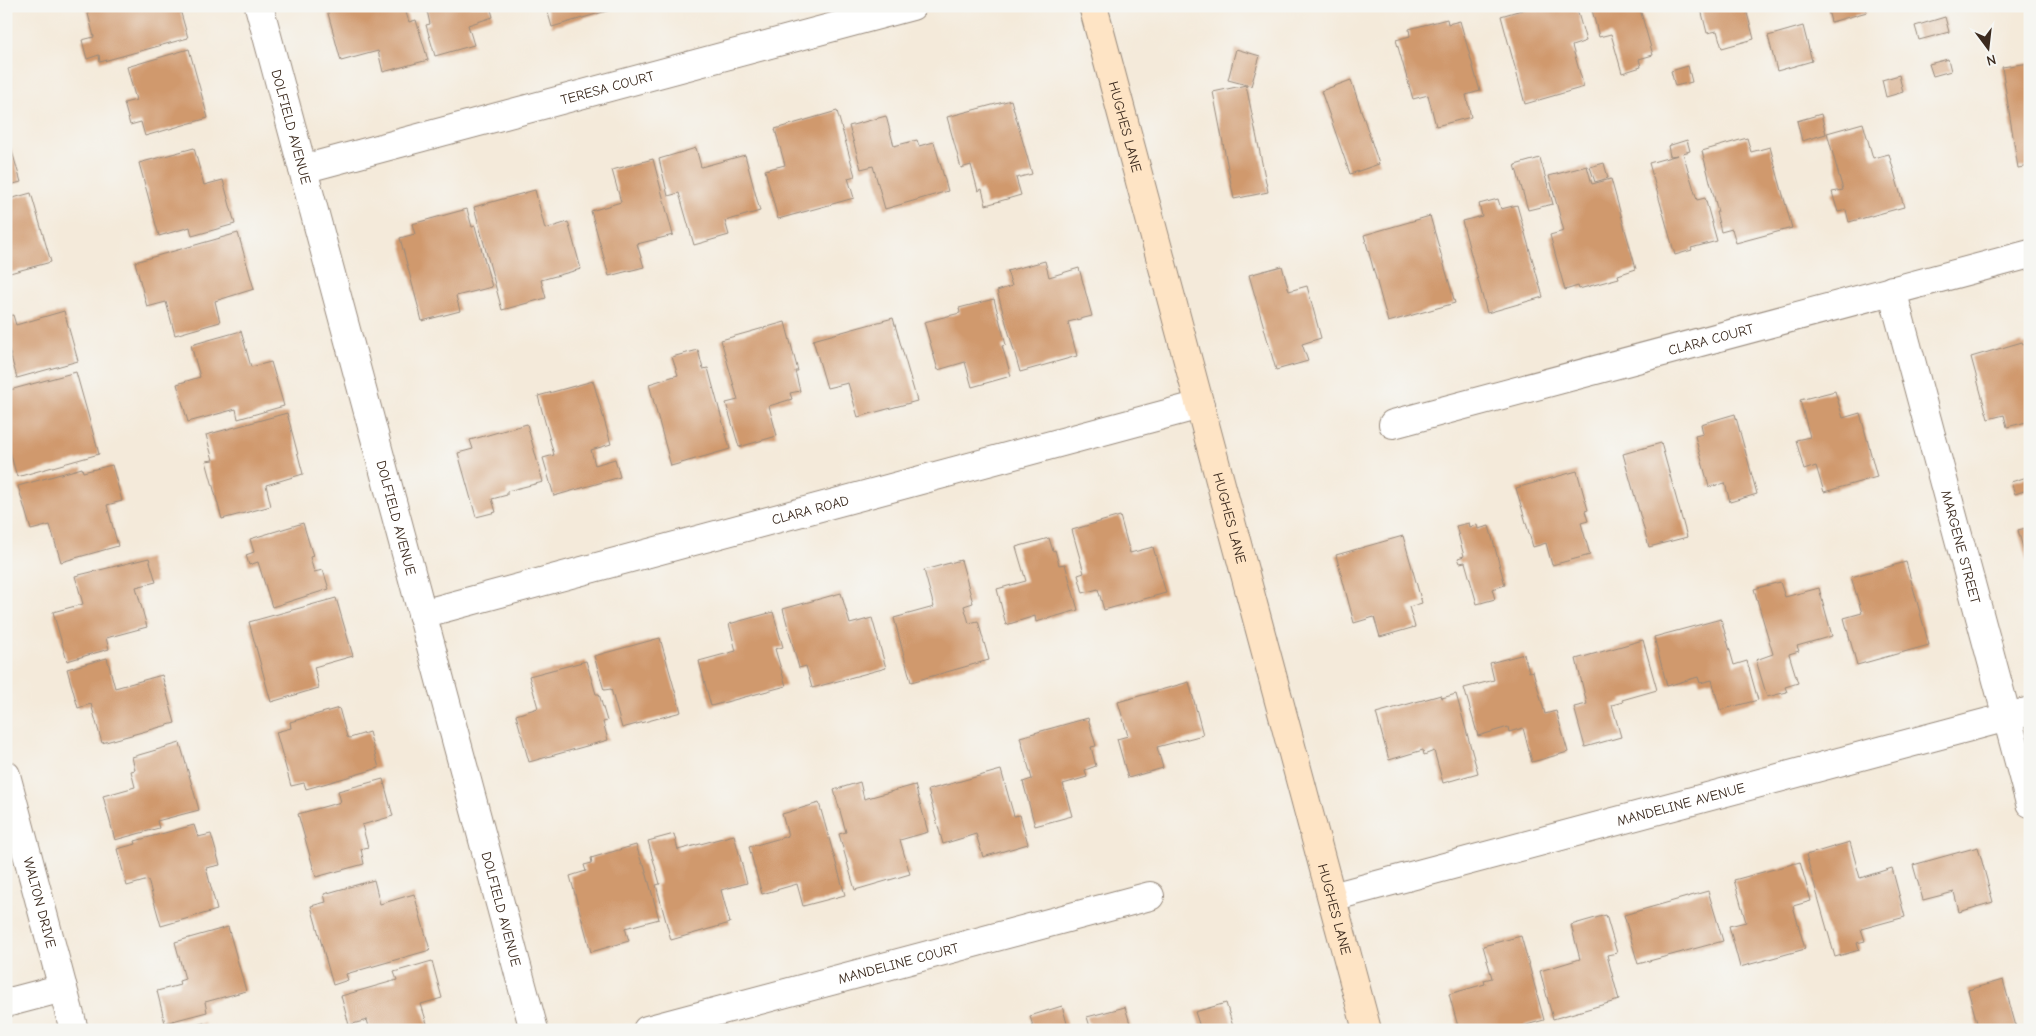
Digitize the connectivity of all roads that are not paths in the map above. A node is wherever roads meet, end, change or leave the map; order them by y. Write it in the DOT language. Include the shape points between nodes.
graph roads {
  1 [pos="260,6"];
  2 [pos="912,6"];
  3 [pos="1093,6"];
  4 [pos="303,169"];
  5 [pos="2030,254"];
  6 [pos="1892,290"];
  7 [pos="1200,405"];
  8 [pos="1393,424"];
  9 [pos="422,614"];
  10 [pos="2018,714"];
  11 [pos="6,775"];
  12 [pos="2030,804"];
  13 [pos="1150,896"];
  14 [pos="1332,897"];
  15 [pos="63,988"];
  16 [pos="6,1003"];
  17 [pos="74,1030"];
  18 [pos="534,1030"];
  19 [pos="648,1030"];
  20 [pos="1367,1030"];
  1 -- 4 [label="street, DOLFIELD AVENUE"];
  2 -- 4 [label="street, TERESA COURT"];
  3 -- 7 [label="street, HUGHES LANE"];
  4 -- 9 [label="street, DOLFIELD AVENUE"];
  5 -- 6 [label="street, CLARA COURT"];
  6 -- 8 [label="street, CLARA COURT"];
  6 -- 10 [label="street, MARGENE STREET"];
  7 -- 9 [label="street, CLARA ROAD"];
  7 -- 14 [label="street, HUGHES LANE"];
  9 -- 18 [label="street, DOLFIELD AVENUE"];
  10 -- 12 [label="street, MARGENE STREET"];
  10 -- 14 [label="street, MANDELINE AVENUE"];
  11 -- 15 [label="street, WALTON DRIVE"];
  13 -- 19 [label="street, MANDELINE COURT"];
  14 -- 20 [label="street, HUGHES LANE"];
  15 -- 16 [label="street"];
  15 -- 17 [label="street, WALTON DRIVE"];
}
